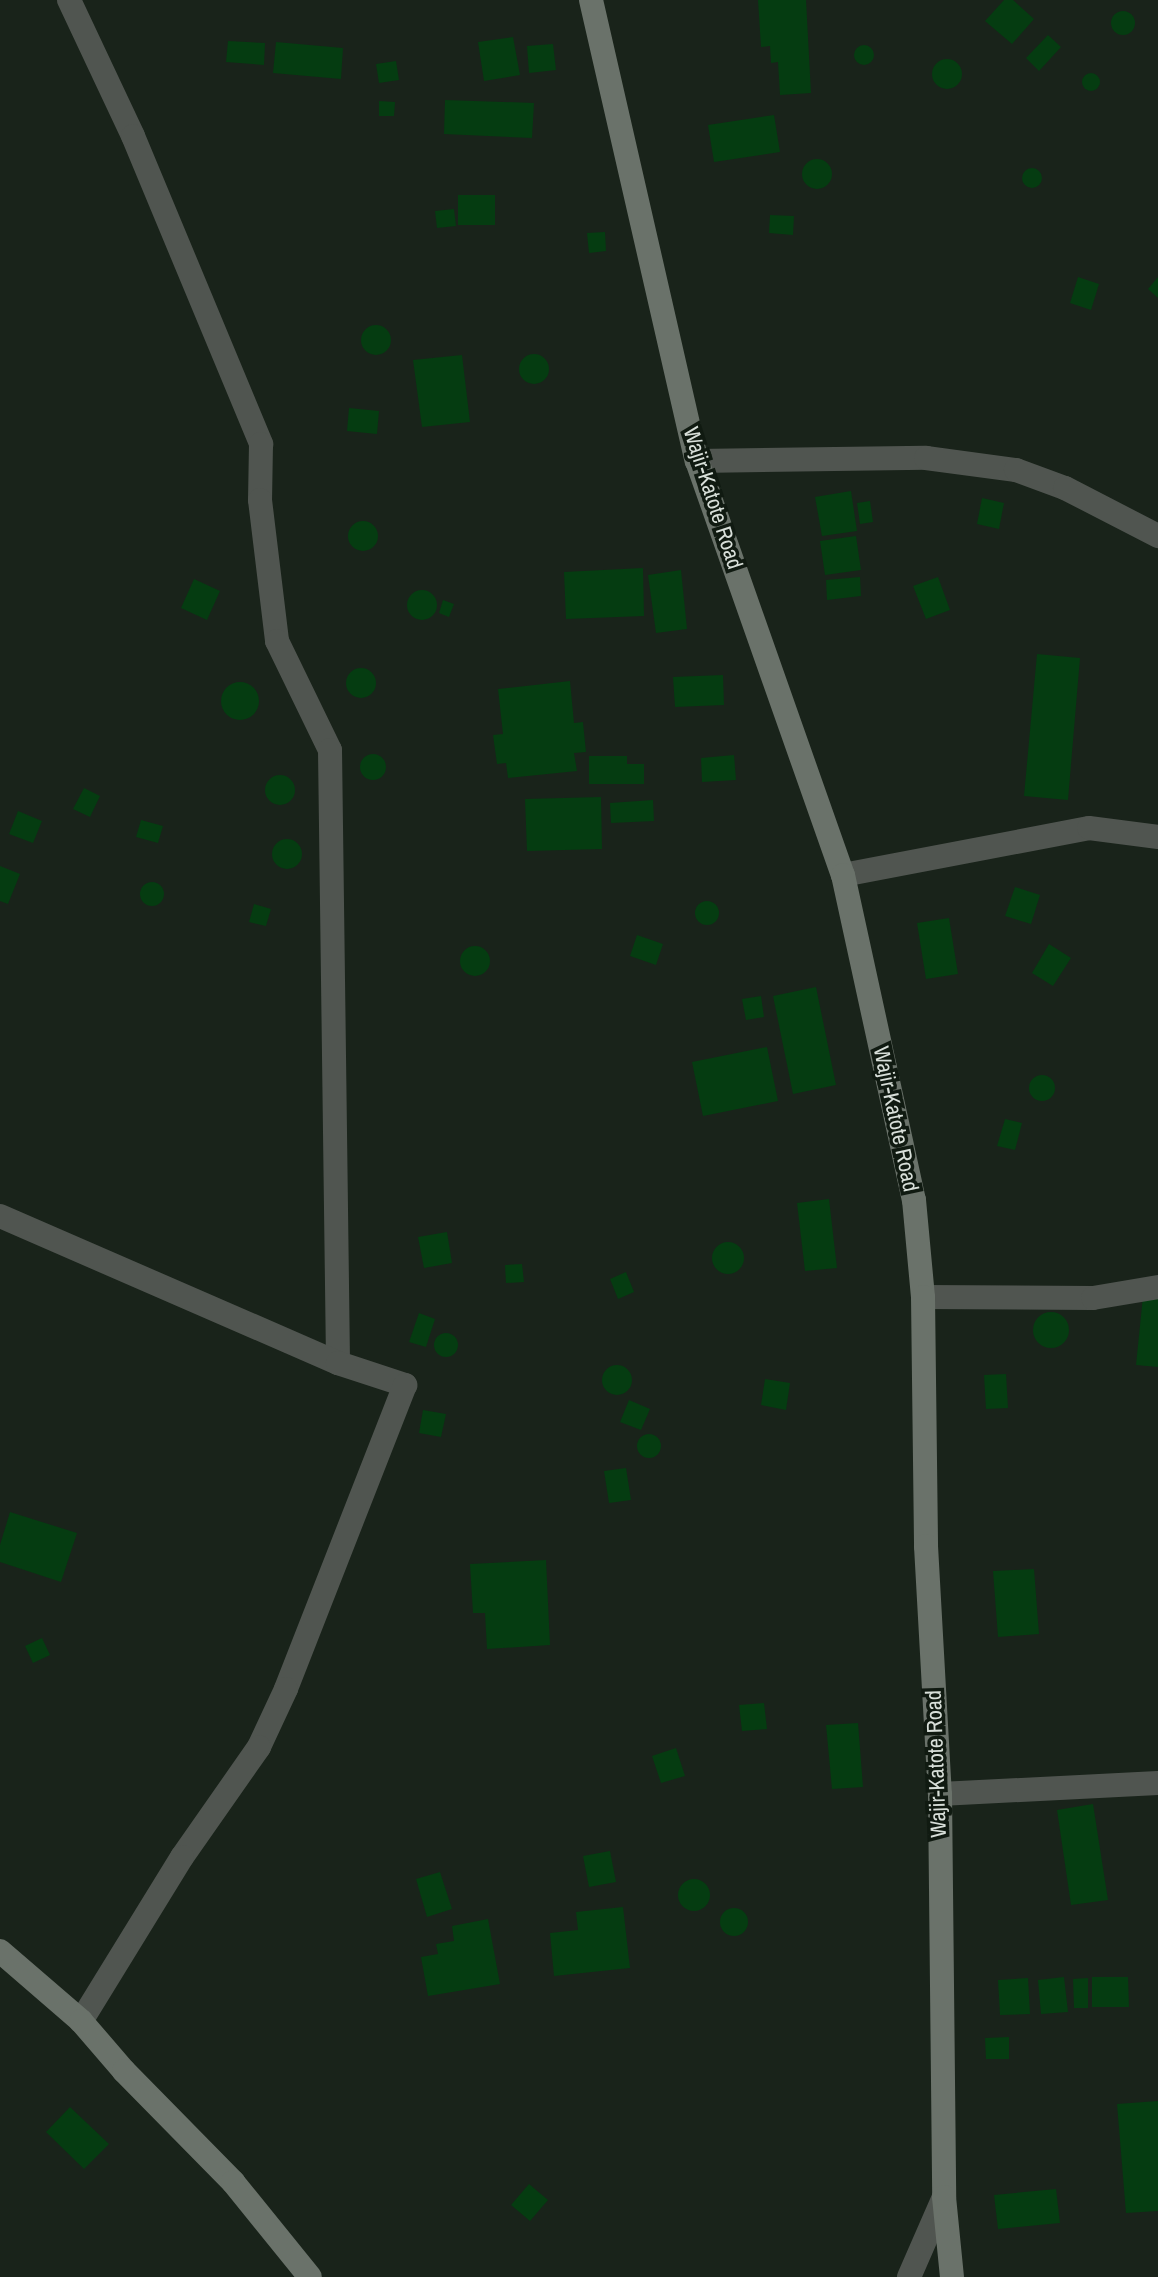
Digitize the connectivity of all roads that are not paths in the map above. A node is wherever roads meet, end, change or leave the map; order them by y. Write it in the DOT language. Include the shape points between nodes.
graph roads {
  1 [pos="69,0"];
  2 [pos="591,0"];
  3 [pos="697,461"];
  4 [pos="1158,536"];
  5 [pos="1158,837"];
  6 [pos="843,875"];
  7 [pos="0,1216"];
  8 [pos="1158,1287"];
  9 [pos="923,1297"];
  10 [pos="338,1363"];
  11 [pos="1158,1783"];
  12 [pos="940,1794"];
  13 [pos="0,1951"];
  14 [pos="81,2021"];
  15 [pos="944,2197"];
  16 [pos="310,2277"];
  17 [pos="909,2277"];
  18 [pos="952,2277"];
  1 -- 10 [label="street" via="133,136 261,444 260,500 277,641 330,750"];
  2 -- 3 [label="street, Wajir-Katote Road"];
  3 -- 4 [label="street" via="926,458 1016,470 1065,488"];
  3 -- 6 [label="street, Wajir-Katote Road"];
  5 -- 6 [label="street" via="1089,828"];
  6 -- 9 [label="street, Wajir-Katote Road" via="914,1200"];
  7 -- 10 [label="street"];
  8 -- 9 [label="street" via="1093,1298"];
  9 -- 12 [label="street, Wajir-Katote Road" via="926,1546"];
  10 -- 14 [label="street" via="405,1385 259,1747 182,1857"];
  11 -- 12 [label="street"];
  12 -- 15 [label="street, Wajir-Katote Road"];
  13 -- 14 [label="street"];
  14 -- 16 [label="street" via="233,2182"];
  15 -- 17 [label="street"];
  15 -- 18 [label="street, Wajir-Katote Road"];
}
